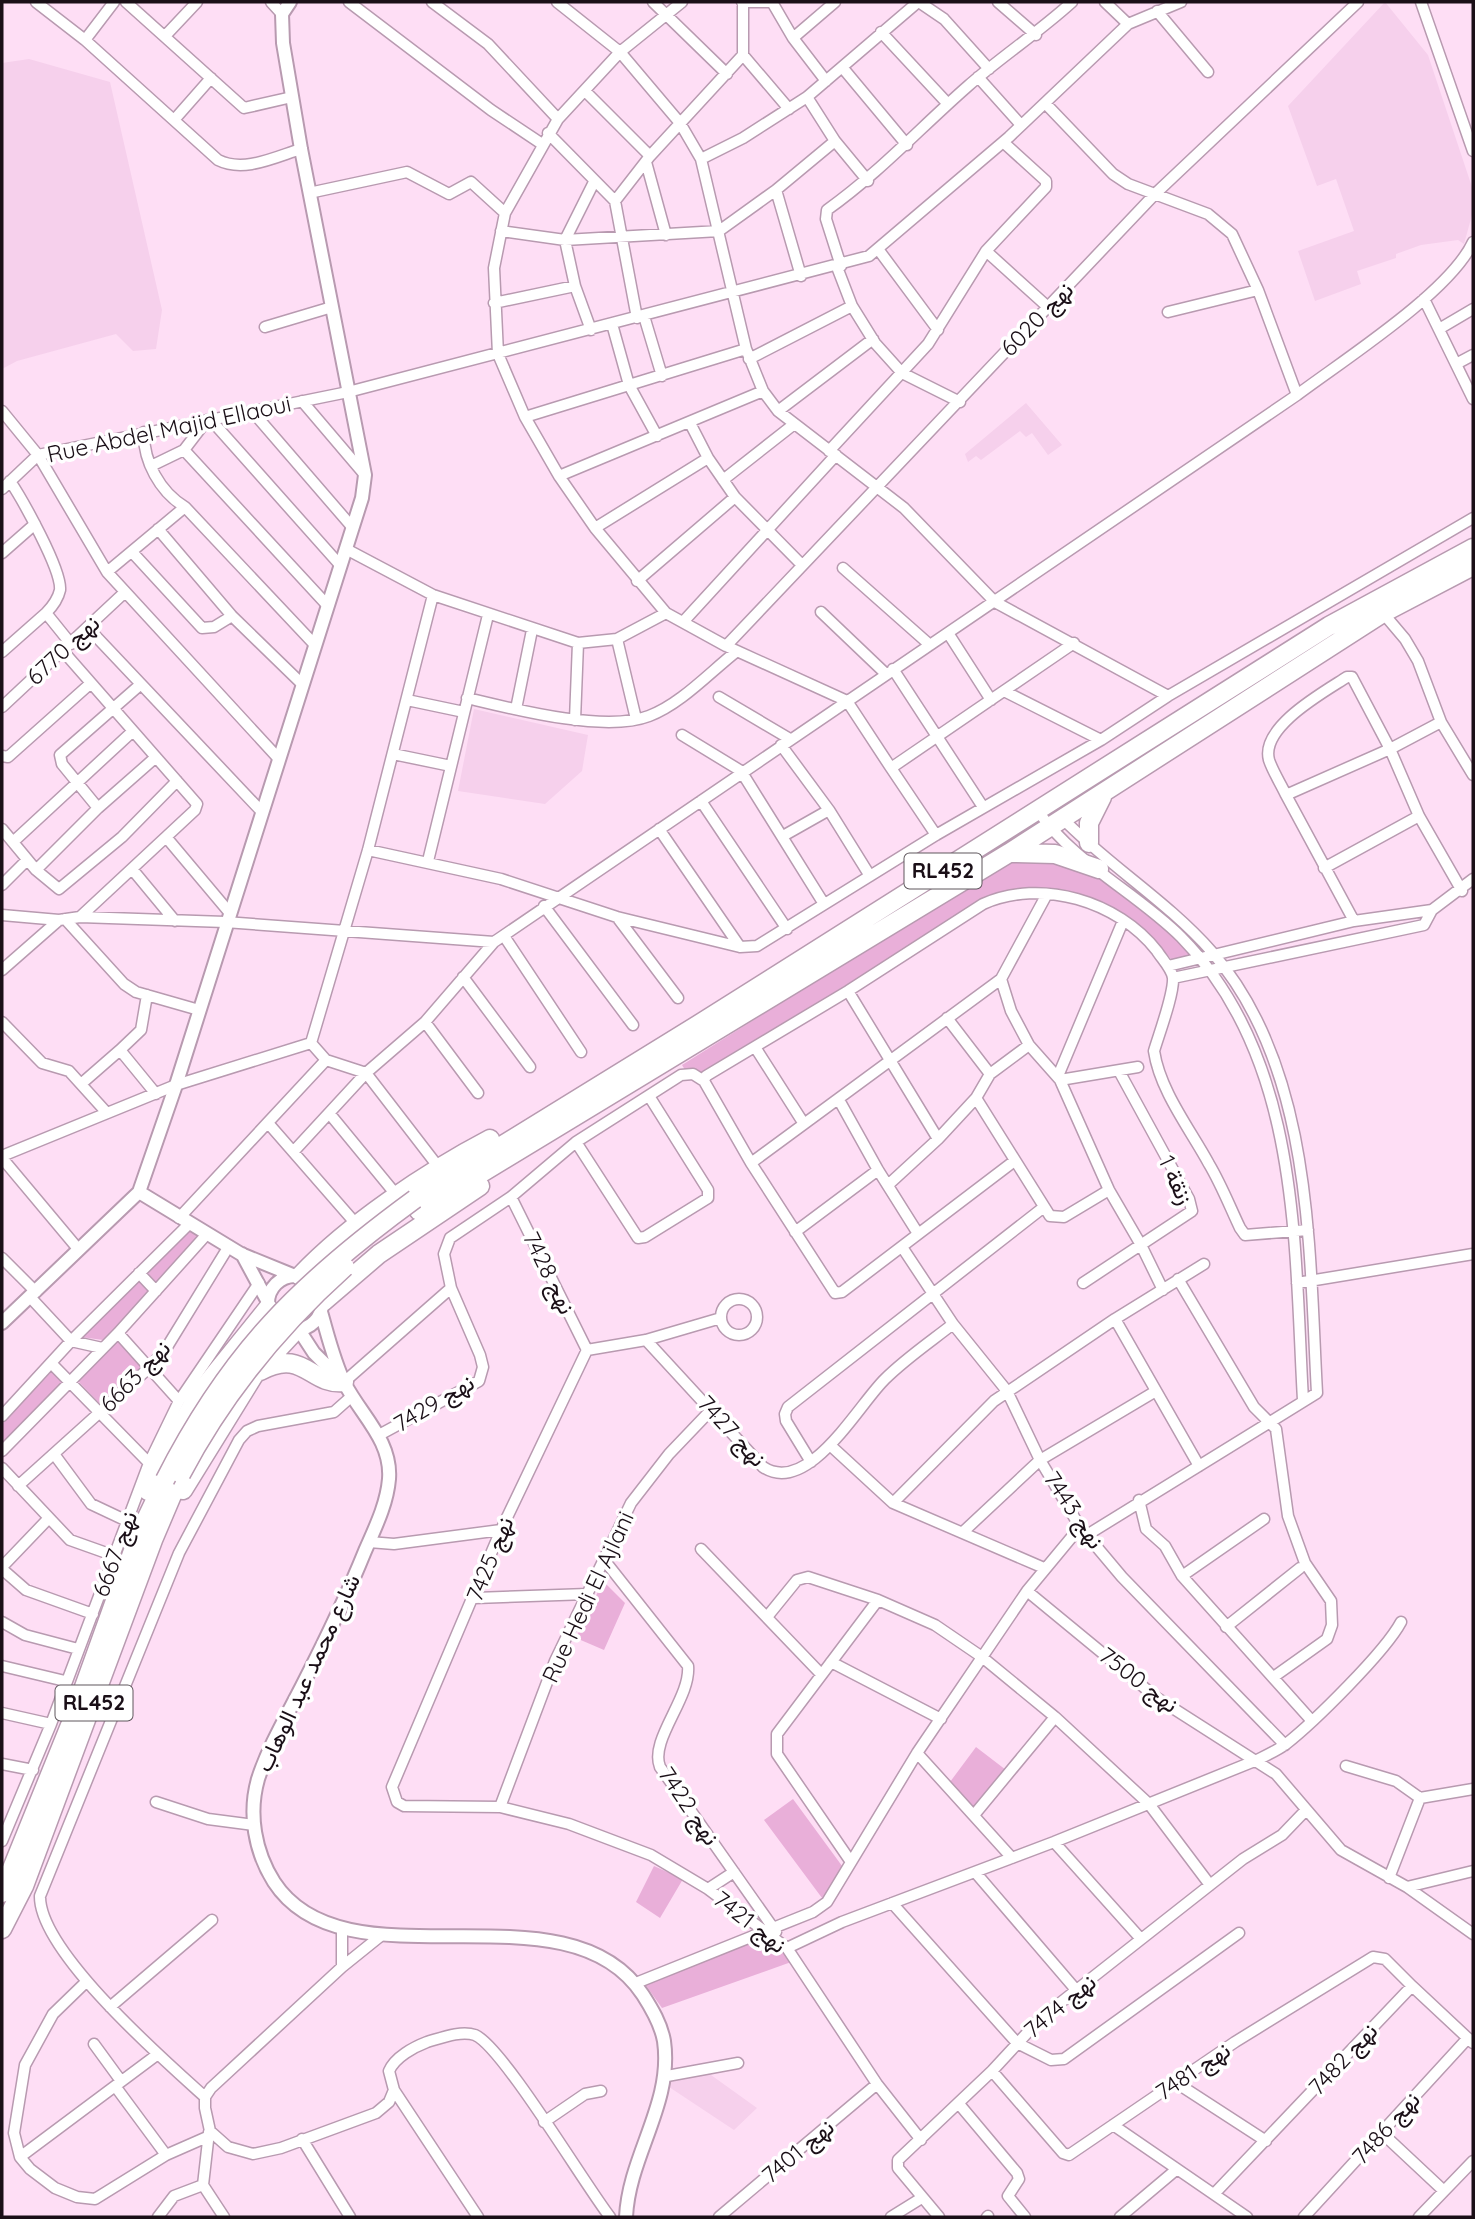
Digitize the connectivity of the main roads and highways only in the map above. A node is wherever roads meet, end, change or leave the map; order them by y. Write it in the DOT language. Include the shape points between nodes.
graph roads {
  1 [pos="1473,548"];
  2 [pos="1471,572"];
  3 [pos="1110,790"];
  4 [pos="1089,843"];
  5 [pos="1009,853"];
  6 [pos="1099,869"];
  7 [pos="555,1120"];
  8 [pos="411,1202"];
  9 [pos="297,1276"];
  10 [pos="268,1305"];
  11 [pos="322,1307"];
  12 [pos="297,1331"];
  13 [pos="254,1375"];
  14 [pos="348,1389"];
  15 [pos="140,1532"];
  16 [pos="2,1893"];
  17 [pos="2,1929"];
  1 -- 7 [label="highway, RL452" via="1367,603"];
  2 -- 3 [label="highway, RL452" via="1383,613"];
  3 -- 4 [label="highway" via="1091,813"];
  3 -- 5 [label="highway, RL452"];
  5 -- 6 [label="highway" via="1055,854"];
  5 -- 7 [label="highway, RL452"];
  7 -- 8 [label="highway, RL452"];
  7 -- 8 [label="highway" via="505,1132 440,1168"];
  7 -- 11 [label="highway" via="536,1149 379,1254"];
  8 -- 9 [label="highway" via="356,1225"];
  8 -- 15 [label="highway, RL452, bridge" via="251,1363"];
  10 -- 15 [label="highway" via="191,1406 152,1483"];
  12 -- 13 [label="highway"];
  13 -- 14 [label="highway" via="272,1365 292,1363"];
  13 -- 15 [label="highway" via="200,1459 167,1522"];
  15 -- 16 [label="highway, RL452" via="71,1723"];
  15 -- 17 [label="highway, RL452" via="34,1861"];
}
